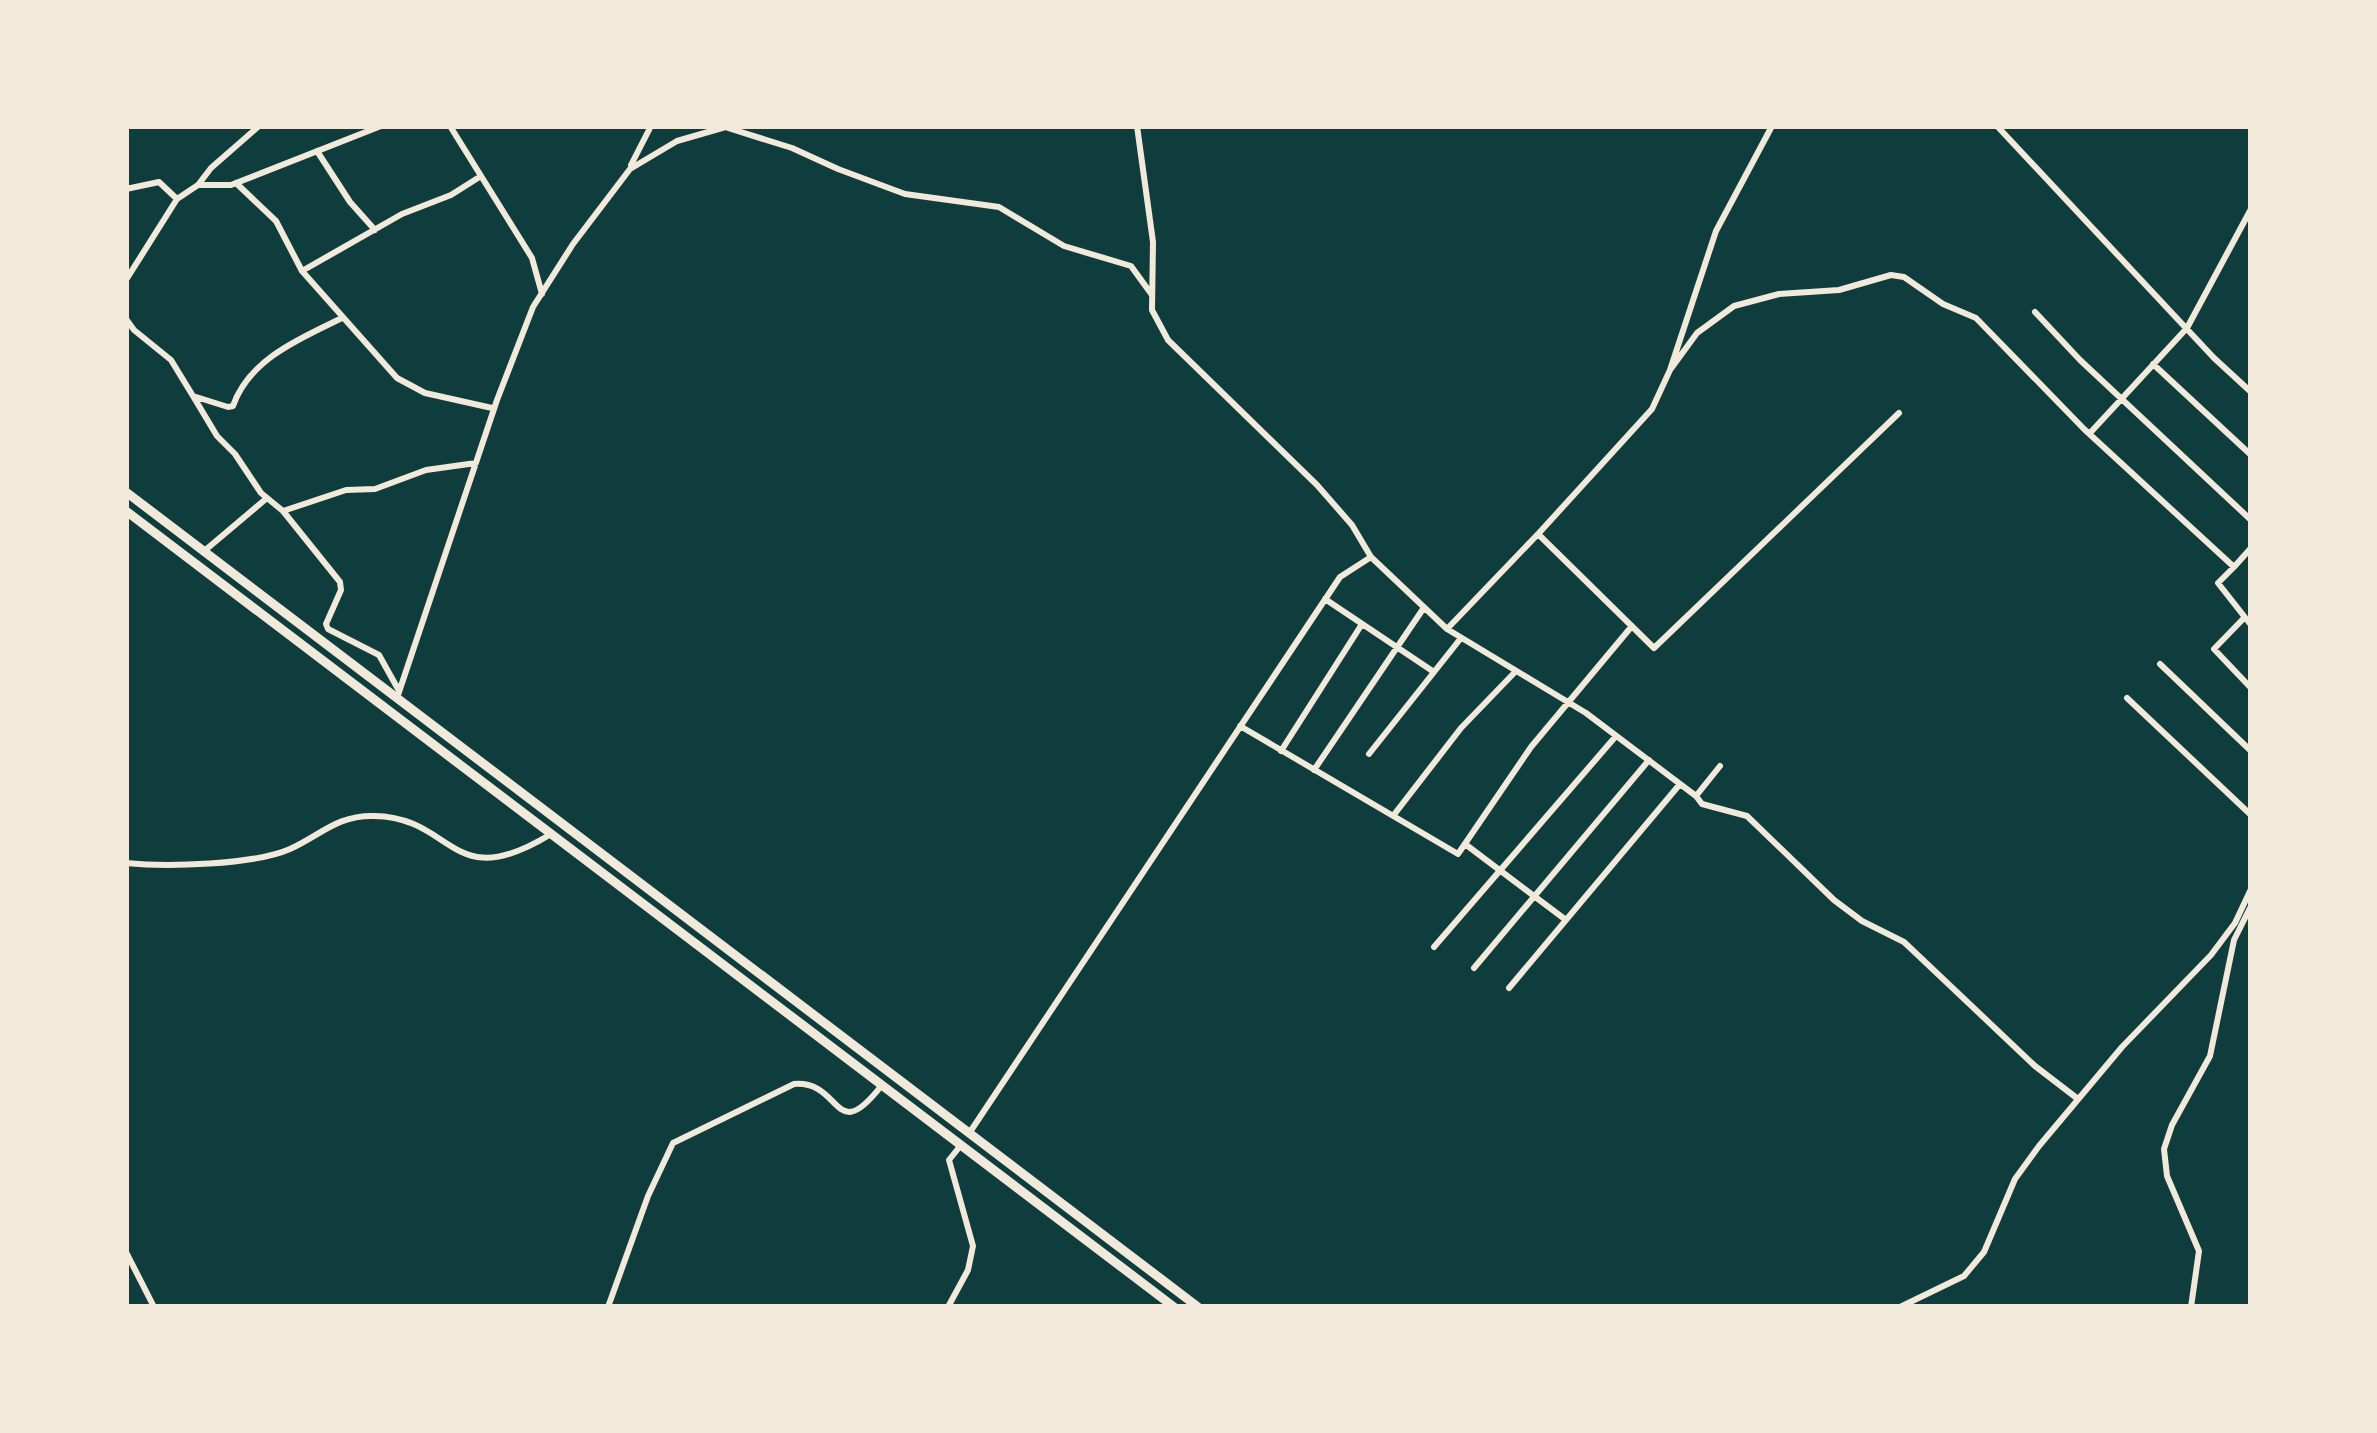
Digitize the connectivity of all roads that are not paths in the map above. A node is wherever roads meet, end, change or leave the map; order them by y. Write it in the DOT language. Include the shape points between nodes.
graph roads {
  1 [pos="259,126"];
  2 [pos="381,126"];
  3 [pos="450,126"];
  4 [pos="651,126"];
  5 [pos="727,126"];
  6 [pos="1137,126"];
  7 [pos="1772,126"];
  8 [pos="1996,126"];
  9 [pos="317,151"];
  10 [pos="629,169"];
  11 [pos="481,176"];
  12 [pos="236,183"];
  13 [pos="197,185"];
  14 [pos="126,189"];
  15 [pos="177,199"];
  16 [pos="2251,209"];
  17 [pos="375,230"];
  18 [pos="302,271"];
  19 [pos="126,280"];
  20 [pos="542,294"];
  21 [pos="1153,295"];
  22 [pos="2035,312"];
  23 [pos="342,318"];
  24 [pos="126,319"];
  25 [pos="2187,328"];
  26 [pos="2153,364"];
  27 [pos="1670,370"];
  28 [pos="2251,392"];
  29 [pos="193,396"];
  30 [pos="2121,399"];
  31 [pos="494,408"];
  32 [pos="1899,413"];
  33 [pos="2089,434"];
  34 [pos="2251,455"];
  35 [pos="476,463"];
  36 [pos="126,492"];
  37 [pos="267,498"];
  38 [pos="126,511"];
  39 [pos="283,511"];
  40 [pos="2251,520"];
  41 [pos="1538,534"];
  42 [pos="2250,551"];
  43 [pos="203,552"];
  44 [pos="1371,557"];
  45 [pos="2234,567"];
  46 [pos="1325,598"];
  47 [pos="1424,608"];
  48 [pos="2247,621"];
  49 [pos="1362,623"];
  50 [pos="1632,626"];
  51 [pos="1447,629"];
  52 [pos="1462,638"];
  53 [pos="1397,647"];
  54 [pos="2160,664"];
  55 [pos="1516,670"];
  56 [pos="1434,672"];
  57 [pos="2251,688"];
  58 [pos="398,694"];
  59 [pos="2127,698"];
  60 [pos="1566,701"];
  61 [pos="1240,726"];
  62 [pos="1616,736"];
  63 [pos="1281,751"];
  64 [pos="2251,751"];
  65 [pos="1369,754"];
  66 [pos="1648,760"];
  67 [pos="1720,766"];
  68 [pos="1314,770"];
  69 [pos="1680,784"];
  70 [pos="1696,796"];
  71 [pos="2251,815"];
  72 [pos="1393,816"];
  73 [pos="551,834"];
  74 [pos="1465,844"];
  75 [pos="126,863"];
  76 [pos="1500,871"];
  77 [pos="2251,889"];
  78 [pos="1534,896"];
  79 [pos="2251,906"];
  80 [pos="1566,920"];
  81 [pos="1434,947"];
  82 [pos="1474,968"];
  83 [pos="1509,988"];
  84 [pos="882,1085"];
  85 [pos="2079,1100"];
  86 [pos="969,1134"];
  87 [pos="961,1145"];
  88 [pos="126,1252"];
  89 [pos="154,1307"];
  90 [pos="608,1307"];
  91 [pos="948,1307"];
  92 [pos="1174,1307"];
  93 [pos="1198,1307"];
  94 [pos="1900,1307"];
  95 [pos="2192,1307"];
  1 -- 13 [label="street"];
  2 -- 9 [label="street"];
  3 -- 11 [label="street"];
  4 -- 10 [label="street"];
  5 -- 10 [label="street" via="677,141"];
  5 -- 21 [label="street" via="905,194 998,207 1064,246 1131,266"];
  6 -- 21 [label="street"];
  7 -- 27 [label="street" via="1716,231"];
  8 -- 25 [label="street"];
  9 -- 12 [label="street"];
  9 -- 17 [label="street"];
  10 -- 20 [label="street"];
  11 -- 17 [label="street"];
  11 -- 20 [label="street" via="532,258"];
  12 -- 13 [label="street"];
  12 -- 18 [label="street" via="276,220"];
  13 -- 15 [label="street"];
  14 -- 15 [label="street" via="159,182"];
  15 -- 19 [label="street"];
  16 -- 25 [label="street"];
  17 -- 18 [label="street"];
  18 -- 23 [label="street"];
  20 -- 31 [label="street"];
  21 -- 44 [label="street" via="1168,340 1317,485"];
  22 -- 30 [label="street"];
  23 -- 29 [label="street" via="260,366 233,406"];
  23 -- 31 [label="street" via="412,388"];
  24 -- 29 [label="street" via="171,360"];
  25 -- 26 [label="street"];
  25 -- 28 [label="street"];
  26 -- 30 [label="street"];
  26 -- 34 [label="street"];
  27 -- 33 [label="street" via="1696,333 1734,306 1891,275 1976,317"];
  27 -- 41 [label="street" via="1652,409"];
  29 -- 37 [label="street"];
  30 -- 33 [label="street"];
  30 -- 40 [label="street"];
  31 -- 35 [label="street"];
  32 -- 50 [label="street" via="1654,648"];
  33 -- 45 [label="street"];
  35 -- 39 [label="street"];
  35 -- 58 [label="street"];
  36 -- 43 [label="highway"];
  37 -- 39 [label="street"];
  37 -- 43 [label="street"];
  38 -- 73 [label="highway"];
  39 -- 58 [label="street" via="340,582 328,629 380,655"];
  41 -- 50 [label="street"];
  41 -- 51 [label="street"];
  42 -- 45 [label="street"];
  43 -- 58 [label="highway"];
  44 -- 46 [label="street"];
  44 -- 47 [label="street"];
  45 -- 48 [label="street" via="2218,583"];
  46 -- 49 [label="street"];
  46 -- 61 [label="street"];
  47 -- 51 [label="street"];
  47 -- 53 [label="street"];
  48 -- 57 [label="street" via="2214,649"];
  49 -- 53 [label="street"];
  49 -- 63 [label="street"];
  50 -- 60 [label="street"];
  51 -- 52 [label="street"];
  52 -- 55 [label="street"];
  52 -- 56 [label="street"];
  53 -- 56 [label="street"];
  53 -- 68 [label="street"];
  54 -- 64 [label="street"];
  55 -- 60 [label="street"];
  55 -- 72 [label="street"];
  56 -- 65 [label="street"];
  58 -- 86 [label="highway"];
  59 -- 71 [label="street"];
  60 -- 62 [label="street"];
  60 -- 74 [label="street"];
  61 -- 63 [label="street"];
  61 -- 86 [label="street"];
  62 -- 66 [label="street"];
  62 -- 76 [label="street"];
  63 -- 68 [label="street"];
  66 -- 69 [label="street"];
  66 -- 78 [label="street"];
  67 -- 70 [label="street"];
  68 -- 72 [label="street"];
  69 -- 70 [label="street"];
  69 -- 80 [label="street"];
  70 -- 85 [label="street" via="1747,816 1834,900 1904,942"];
  72 -- 74 [label="street" via="1458,854"];
  73 -- 75 [label="street" via="526,849 476,858 414,824 352,817 279,852 169,867"];
  73 -- 84 [label="highway"];
  74 -- 76 [label="street"];
  76 -- 78 [label="street"];
  76 -- 81 [label="street"];
  77 -- 85 [label="street" via="2211,955"];
  78 -- 80 [label="street"];
  78 -- 82 [label="street"];
  79 -- 95 [label="street" via="2234,940 2210,1056 2164,1149 2199,1251"];
  80 -- 83 [label="street"];
  84 -- 87 [label="highway"];
  84 -- 90 [label="street" via="853,1113 820,1090 794,1084 673,1143"];
  85 -- 94 [label="street" via="2015,1179 1984,1252 1964,1276"];
  86 -- 93 [label="highway"];
  87 -- 91 [label="street" via="949,1160 972,1258"];
  87 -- 92 [label="highway"];
  88 -- 89 [label="street"];
}
